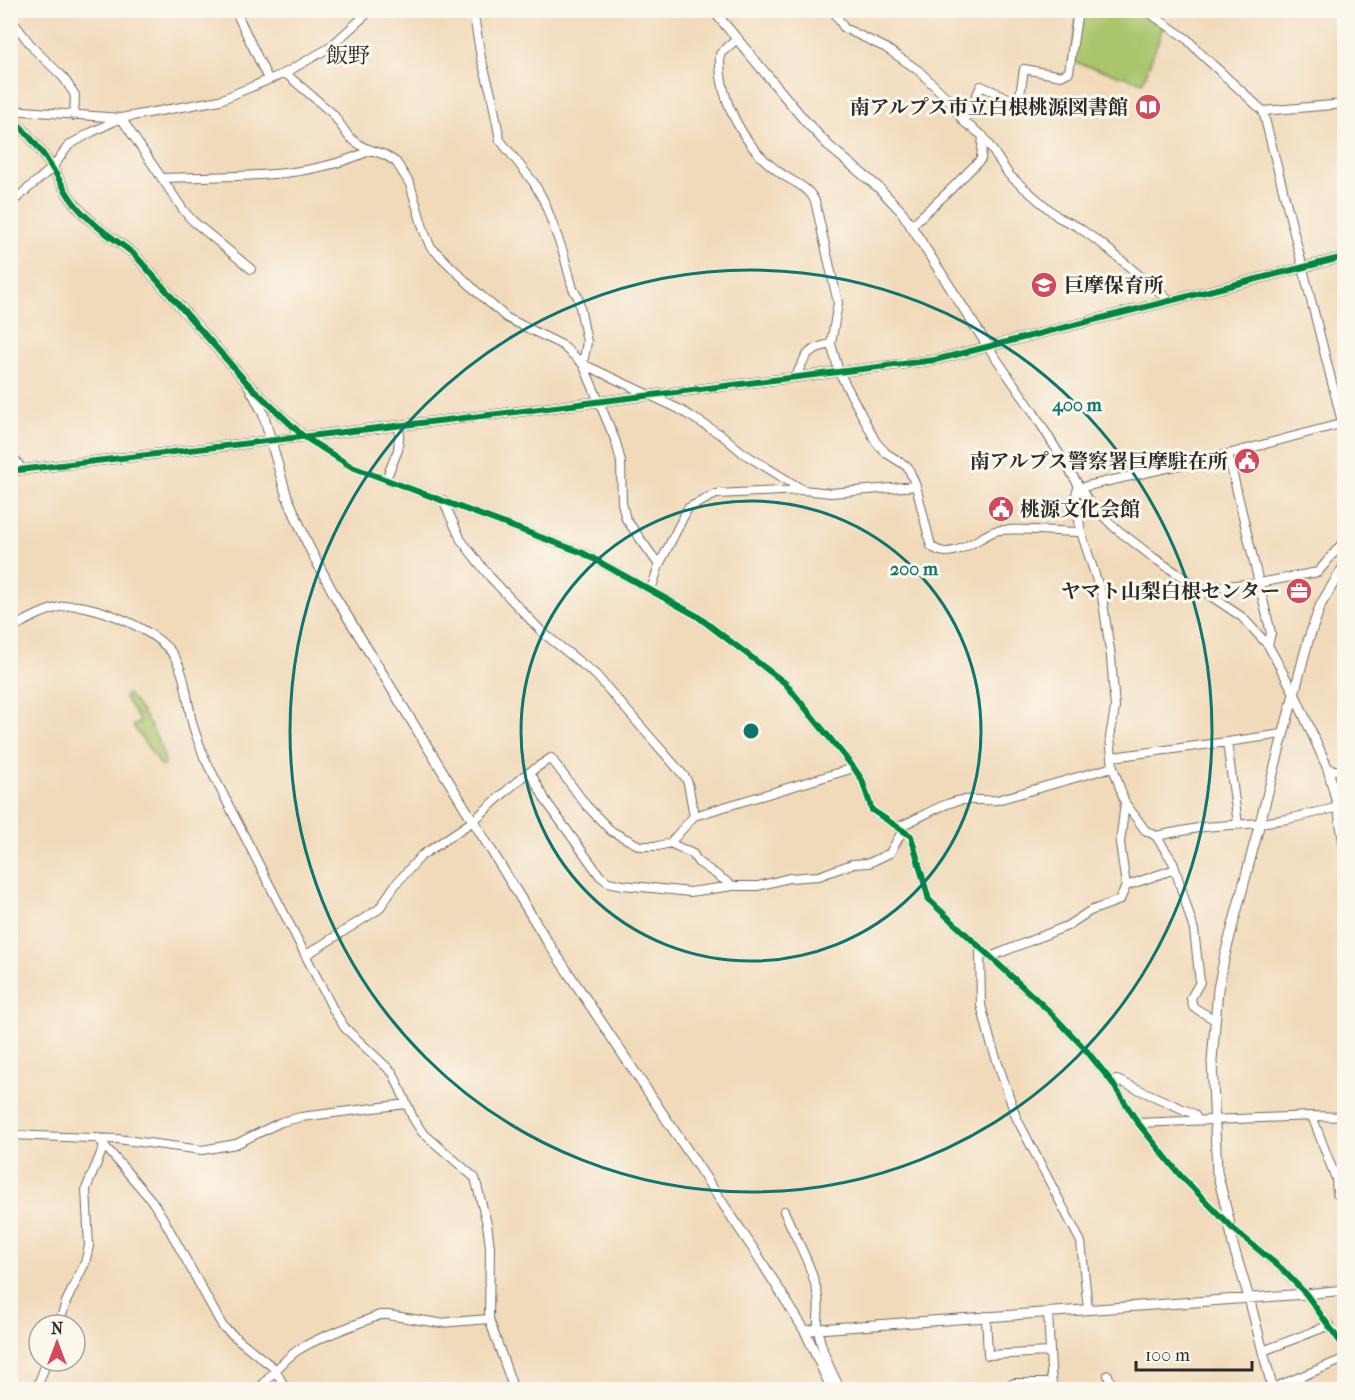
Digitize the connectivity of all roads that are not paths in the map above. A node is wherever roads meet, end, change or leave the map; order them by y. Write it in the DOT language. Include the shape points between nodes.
graph roads {
  1 [pos="235,10"];
  2 [pos="371,10"];
  3 [pos="473,10"];
  4 [pos="516,10"];
  5 [pos="540,10"];
  6 [pos="713,10"];
  7 [pos="833,10"];
  8 [pos="1078,10"];
  9 [pos="1145,10"];
  10 [pos="10,18"];
  11 [pos="738,38"];
  12 [pos="285,73"];
  13 [pos="268,79"];
  14 [pos="1344,104"];
  15 [pos="10,110"];
  16 [pos="1263,111"];
  17 [pos="10,116"];
  18 [pos="74,116"];
  19 [pos="121,118"];
  20 [pos="964,122"];
  21 [pos="983,136"];
  22 [pos="371,150"];
  23 [pos="52,168"];
  24 [pos="162,178"];
  25 [pos="10,204"];
  26 [pos="912,225"];
  27 [pos="1344,257"];
  28 [pos="1303,267"];
  29 [pos="251,269"];
  30 [pos="1170,301"];
  31 [pos="831,344"];
  32 [pos="989,348"];
  33 [pos="583,364"];
  34 [pos="839,372"];
  35 [pos="795,378"];
  36 [pos="248,384"];
  37 [pos="652,395"];
  38 [pos="599,402"];
  39 [pos="400,425"];
  40 [pos="1344,426"];
  41 [pos="303,436"];
  42 [pos="270,440"];
  43 [pos="10,453"];
  44 [pos="1228,454"];
  45 [pos="21,469"];
  46 [pos="10,471"];
  47 [pos="386,479"];
  48 [pos="916,486"];
  49 [pos="1078,488"];
  50 [pos="803,490"];
  51 [pos="443,500"];
  52 [pos="1081,532"];
  53 [pos="1344,541"];
  54 [pos="659,565"];
  55 [pos="1344,566"];
  56 [pos="1259,583"];
  57 [pos="1201,588"];
  58 [pos="651,590"];
  59 [pos="10,629"];
  60 [pos="1268,645"];
  61 [pos="1294,693"];
  62 [pos="1282,734"];
  63 [pos="1227,742"];
  64 [pos="1112,757"];
  65 [pos="1113,767"];
  66 [pos="854,768"];
  67 [pos="1328,769"];
  68 [pos="530,772"];
  69 [pos="1344,776"];
  70 [pos="1125,803"];
  71 [pos="1341,806"];
  72 [pos="694,816"];
  73 [pos="473,821"];
  74 [pos="1260,823"];
  75 [pos="1238,824"];
  76 [pos="901,829"];
  77 [pos="1156,836"];
  78 [pos="670,843"];
  79 [pos="1344,844"];
  80 [pos="1175,869"];
  81 [pos="734,886"];
  82 [pos="1125,886"];
  83 [pos="980,948"];
  84 [pos="306,955"];
  85 [pos="990,957"];
  86 [pos="1215,1020"];
  87 [pos="1111,1081"];
  88 [pos="406,1104"];
  89 [pos="1312,1116"];
  90 [pos="1344,1117"];
  91 [pos="1198,1120"];
  92 [pos="1214,1120"];
  93 [pos="1138,1123"];
  94 [pos="10,1135"];
  95 [pos="98,1138"];
  96 [pos="104,1146"];
  97 [pos="1337,1194"];
  98 [pos="784,1212"];
  99 [pos="1231,1227"];
  100 [pos="1344,1290"];
  101 [pos="1306,1294"];
  102 [pos="1250,1298"];
  103 [pos="1088,1309"];
  104 [pos="1048,1312"];
  105 [pos="62,1313"];
  106 [pos="986,1316"];
  107 [pos="489,1319"];
  108 [pos="1330,1325"];
  109 [pos="818,1329"];
  110 [pos="806,1331"];
  111 [pos="1344,1347"];
  112 [pos="1263,1351"];
  113 [pos="1050,1352"];
  114 [pos="1344,1359"];
  115 [pos="275,1369"];
  116 [pos="42,1373"];
  117 [pos="1108,1375"];
  118 [pos="1052,1386"];
  119 [pos="36,1389"];
  120 [pos="258,1389"];
  121 [pos="286,1389"];
  122 [pos="514,1389"];
  123 [pos="832,1389"];
  124 [pos="841,1389"];
  125 [pos="1000,1389"];
  126 [pos="1113,1389"];
  127 [pos="1273,1389"];
  1 -- 13 [label="street"];
  2 -- 12 [label="street" via="329,48"];
  3 -- 33 [label="street" via="500,141 544,201 578,297 587,342"];
  4 -- 5 [label="street"];
  6 -- 11 [label="street"];
  7 -- 20 [label="street" via="844,28 886,48 918,70 947,98"];
  8 -- 20 [label="street" via="1069,72 1061,76 1024,69 1020,95 1013,100 981,86"];
  9 -- 16 [label="street" via="1187,39"];
  10 -- 18 [label="street" via="75,95"];
  11 -- 26 [label="street" via="806,122 891,199"];
  11 -- 31 [label="street" via="720,54 730,111 753,145 778,171 809,190 815,201 838,303"];
  12 -- 13 [label="street"];
  12 -- 22 [label="street" via="333,114 349,137"];
  13 -- 19 [label="street" via="220,100"];
  14 -- 16 [label="street"];
  15 -- 18 [label="street"];
  16 -- 28 [label="street"];
  17 -- 23 [label="street"];
  18 -- 19 [label="street"];
  19 -- 23 [label="street" via="69,145"];
  19 -- 24 [label="street"];
  20 -- 21 [label="street"];
  21 -- 26 [label="street" via="981,159"];
  21 -- 30 [label="street" via="1009,175 1036,200 1102,244"];
  22 -- 24 [label="street" via="304,172"];
  22 -- 33 [label="street" via="396,162 410,184 430,246 507,318 562,345"];
  23 -- 25 [label="street"];
  23 -- 36 [label="street" via="92,224 135,255"];
  24 -- 29 [label="street" via="193,221"];
  26 -- 32 [label="street"];
  27 -- 28 [label="street"];
  28 -- 30 [label="street"];
  28 -- 40 [label="street"];
  30 -- 32 [label="street"];
  31 -- 34 [label="street"];
  31 -- 35 [label="street" via="814,347"];
  32 -- 34 [label="street" via="935,360"];
  32 -- 49 [label="street"];
  33 -- 37 [label="street"];
  33 -- 38 [label="street"];
  34 -- 35 [label="street"];
  34 -- 48 [label="street" via="876,442 908,467"];
  35 -- 37 [label="street"];
  36 -- 41 [label="street"];
  36 -- 42 [label="street" via="263,412"];
  37 -- 38 [label="street"];
  37 -- 50 [label="street" via="723,436"];
  38 -- 39 [label="street"];
  38 -- 54 [label="street" via="621,462 626,519"];
  39 -- 41 [label="street"];
  39 -- 47 [label="street" via="398,450"];
  40 -- 44 [label="street"];
  41 -- 42 [label="street"];
  41 -- 47 [label="street" via="352,467"];
  42 -- 45 [label="street"];
  42 -- 73 [label="street" via="286,494 336,598"];
  43 -- 45 [label="street"];
  44 -- 49 [label="street"];
  44 -- 56 [label="street"];
  45 -- 46 [label="street"];
  47 -- 51 [label="street"];
  48 -- 50 [label="street" via="831,493"];
  48 -- 52 [label="street" via="931,546 938,552 950,553 998,530"];
  49 -- 52 [label="street" via="1075,497"];
  49 -- 57 [label="street" via="1113,527"];
  50 -- 54 [label="street" via="716,494 688,508"];
  51 -- 58 [label="street" via="584,553"];
  51 -- 72 [label="street" via="461,540 490,577 542,632 596,675 685,777"];
  52 -- 64 [label="street" via="1102,596 1111,657 1115,708 1110,737"];
  53 -- 56 [label="street" via="1318,572"];
  54 -- 58 [label="street"];
  55 -- 61 [label="street" via="1314,622"];
  56 -- 57 [label="street"];
  56 -- 60 [label="street" via="1271,633"];
  57 -- 60 [label="street" via="1242,617"];
  58 -- 66 [label="street" via="697,616 785,683"];
  59 -- 84 [label="street" via="50,610 85,606 150,633 164,644 180,668 204,757"];
  60 -- 61 [label="street"];
  61 -- 62 [label="street"];
  61 -- 67 [label="street"];
  62 -- 63 [label="street"];
  62 -- 74 [label="street"];
  63 -- 64 [label="street"];
  63 -- 75 [label="street"];
  64 -- 65 [label="street"];
  65 -- 70 [label="street"];
  65 -- 76 [label="street" via="997,800 963,800 934,810"];
  66 -- 72 [label="street"];
  66 -- 76 [label="street" via="872,810"];
  67 -- 69 [label="street" via="1342,771"];
  67 -- 71 [label="street"];
  68 -- 73 [label="street"];
  68 -- 78 [label="street" via="551,758 611,831 640,846"];
  68 -- 81 [label="street" via="546,801 608,882 690,892"];
  70 -- 77 [label="street" via="1145,830"];
  70 -- 82 [label="street" via="1120,843"];
  71 -- 74 [label="street"];
  71 -- 79 [label="street"];
  72 -- 78 [label="street"];
  73 -- 84 [label="street" via="421,856 379,909"];
  73 -- 110 [label="street" via="547,941"];
  74 -- 75 [label="street"];
  74 -- 86 [label="street" via="1225,955"];
  75 -- 77 [label="street"];
  76 -- 81 [label="street" via="891,853 875,861 852,864 819,876"];
  76 -- 83 [label="street" via="911,836 929,900"];
  77 -- 80 [label="street"];
  78 -- 81 [label="street" via="693,854 698,862"];
  80 -- 82 [label="street"];
  80 -- 86 [label="street" via="1194,930 1200,982 1191,998 1193,1007"];
  82 -- 85 [label="street" via="1120,900"];
  83 -- 85 [label="street"];
  83 -- 103 [label="street" via="981,1005 991,1043 1016,1117 1081,1242"];
  84 -- 88 [label="street" via="340,1019 393,1073"];
  85 -- 87 [label="street" via="1050,1012"];
  86 -- 92 [label="street"];
  87 -- 91 [label="street" via="1117,1080 1194,1114"];
  87 -- 93 [label="street"];
  88 -- 95 [label="street" via="301,1117 281,1122 236,1144 202,1150"];
  88 -- 107 [label="street" via="422,1132 476,1178 490,1247"];
  89 -- 90 [label="street"];
  89 -- 92 [label="street"];
  89 -- 97 [label="street" via="1336,1179"];
  91 -- 92 [label="street"];
  91 -- 93 [label="street"];
  92 -- 99 [label="street" via="1217,1172"];
  93 -- 99 [label="street" via="1180,1175"];
  94 -- 95 [label="street"];
  95 -- 96 [label="street"];
  96 -- 105 [label="street" via="86,1189 89,1246 85,1263"];
  96 -- 115 [label="street" via="164,1218 223,1327"];
  98 -- 109 [label="street" via="816,1287"];
  99 -- 101 [label="street"];
  99 -- 102 [label="street"];
  100 -- 101 [label="street"];
  101 -- 102 [label="street"];
  101 -- 108 [label="street"];
  102 -- 103 [label="street"];
  102 -- 112 [label="street"];
  103 -- 104 [label="street"];
  104 -- 106 [label="street"];
  104 -- 113 [label="street"];
  106 -- 109 [label="street"];
  106 -- 113 [label="street" via="988,1355"];
  107 -- 115 [label="street" via="439,1323 380,1315 309,1344"];
  107 -- 122 [label="street"];
  108 -- 111 [label="street"];
  108 -- 112 [label="street"];
  109 -- 110 [label="street"];
  109 -- 124 [label="street" via="824,1355"];
  110 -- 123 [label="street"];
  112 -- 127 [label="street"];
  113 -- 118 [label="street"];
  114 -- 127 [label="street"];
  115 -- 120 [label="street"];
  115 -- 121 [label="street"];
  116 -- 119 [label="street"];
  117 -- 126 [label="street"];
  118 -- 125 [label="street" via="1014,1383"];
}
